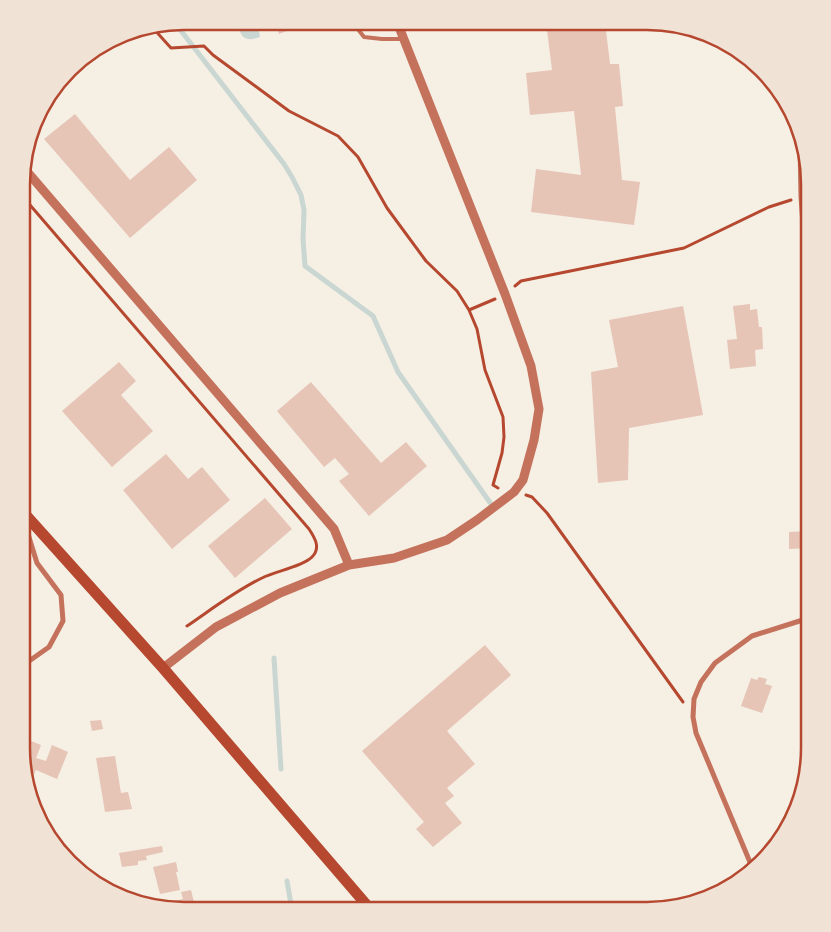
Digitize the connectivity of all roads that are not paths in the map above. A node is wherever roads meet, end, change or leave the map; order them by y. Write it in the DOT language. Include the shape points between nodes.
graph roads {
  1 [pos="359,30"];
  2 [pos="400,30"];
  3 [pos="404,39"];
  4 [pos="800,171"];
  5 [pos="30,175"];
  6 [pos="801,197"];
  7 [pos="30,520"];
  8 [pos="30,540"];
  9 [pos="350,565"];
  10 [pos="801,621"];
  11 [pos="30,660"];
  12 [pos="163,668"];
  13 [pos="750,862"];
  14 [pos="364,902"];
  1 -- 3 [label="lane" via="364,37"];
  2 -- 3 [label="street"];
  3 -- 9 [label="street" via="505,294 531,366 538,408 534,440 523,480 514,492 447,540 394,558"];
  4 -- 6 [label="street"];
  5 -- 9 [label="street" via="334,529"];
  7 -- 12 [label="main road"];
  8 -- 11 [label="street" via="37,563 61,596 63,621 49,647"];
  9 -- 12 [label="street" via="280,593 216,627"];
  10 -- 13 [label="street" via="752,636 716,663 701,682 694,699 696,733"];
  12 -- 14 [label="main road"];
}
